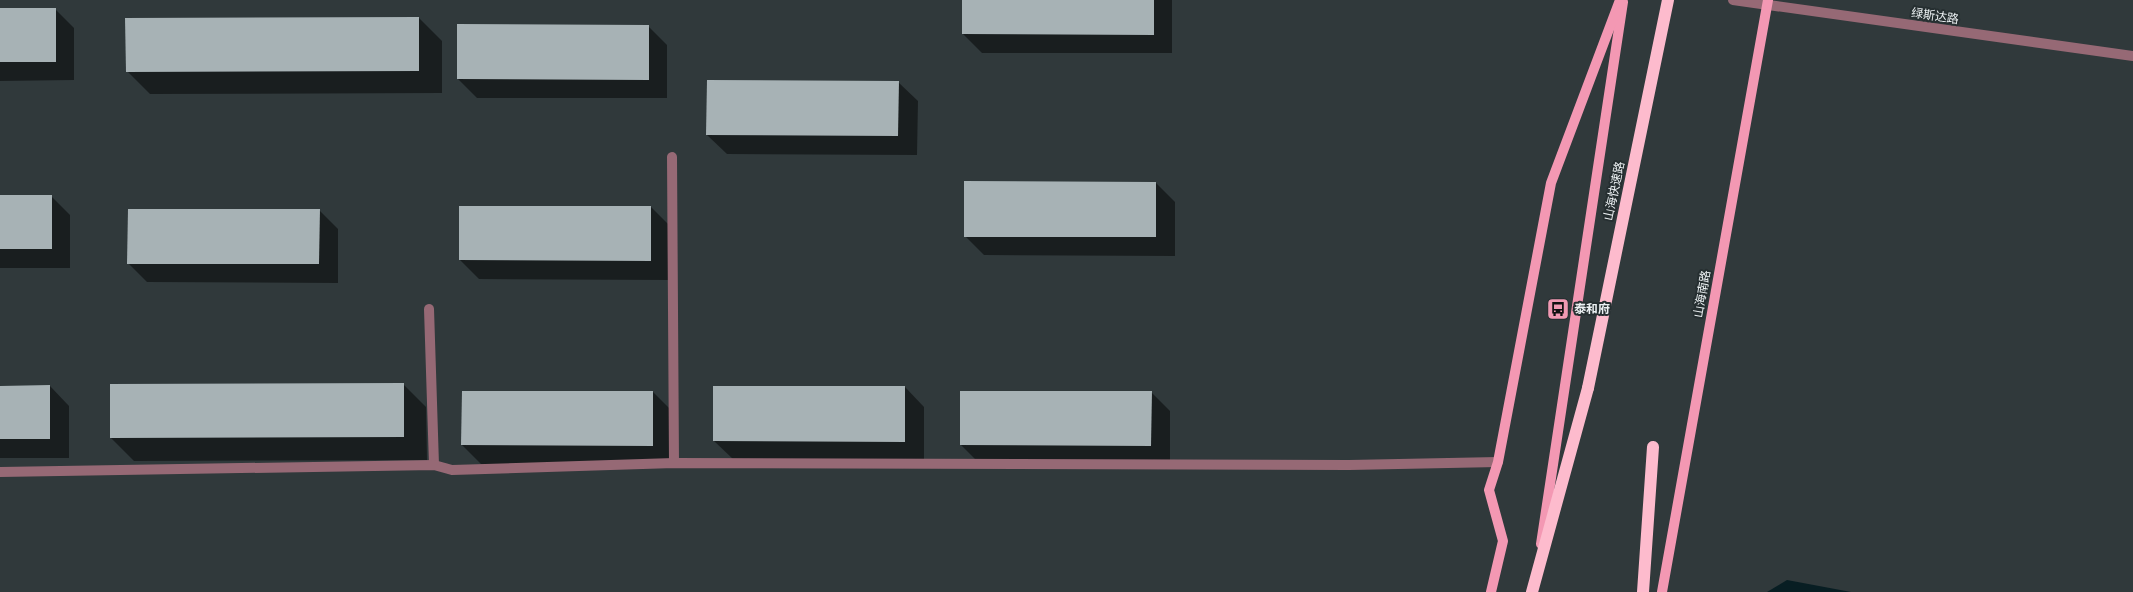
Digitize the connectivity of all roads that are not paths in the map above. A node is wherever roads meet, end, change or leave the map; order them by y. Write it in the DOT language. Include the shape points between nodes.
graph roads {
  1 [pos="1620,0"];
  2 [pos="1624,0"];
  3 [pos="1668,0"];
  4 [pos="1733,0"];
  5 [pos="1768,3"];
  6 [pos="2133,56"];
  7 [pos="672,157"];
  8 [pos="429,309"];
  9 [pos="1654,447"];
  10 [pos="1498,462"];
  11 [pos="674,463"];
  12 [pos="434,465"];
  13 [pos="0,472"];
  14 [pos="1492,592"];
  15 [pos="1533,592"];
  16 [pos="1643,592"];
  17 [pos="1662,592"];
  1 -- 10 [label="main road" via="1551,183"];
  2 -- 15 [label="main road"];
  3 -- 15 [label="highway, 山海快速路, bridge" via="1588,388"];
  4 -- 5 [label="street, 绿斯达路"];
  5 -- 6 [label="street, 绿斯达路"];
  5 -- 17 [label="main road, 山海南路"];
  7 -- 11 [label="street"];
  8 -- 12 [label="street"];
  9 -- 16 [label="highway"];
  10 -- 11 [label="street" via="1349,465"];
  10 -- 14 [label="main road" via="1489,490 1503,541"];
  11 -- 12 [label="street" via="452,470"];
  12 -- 13 [label="street"];
}
